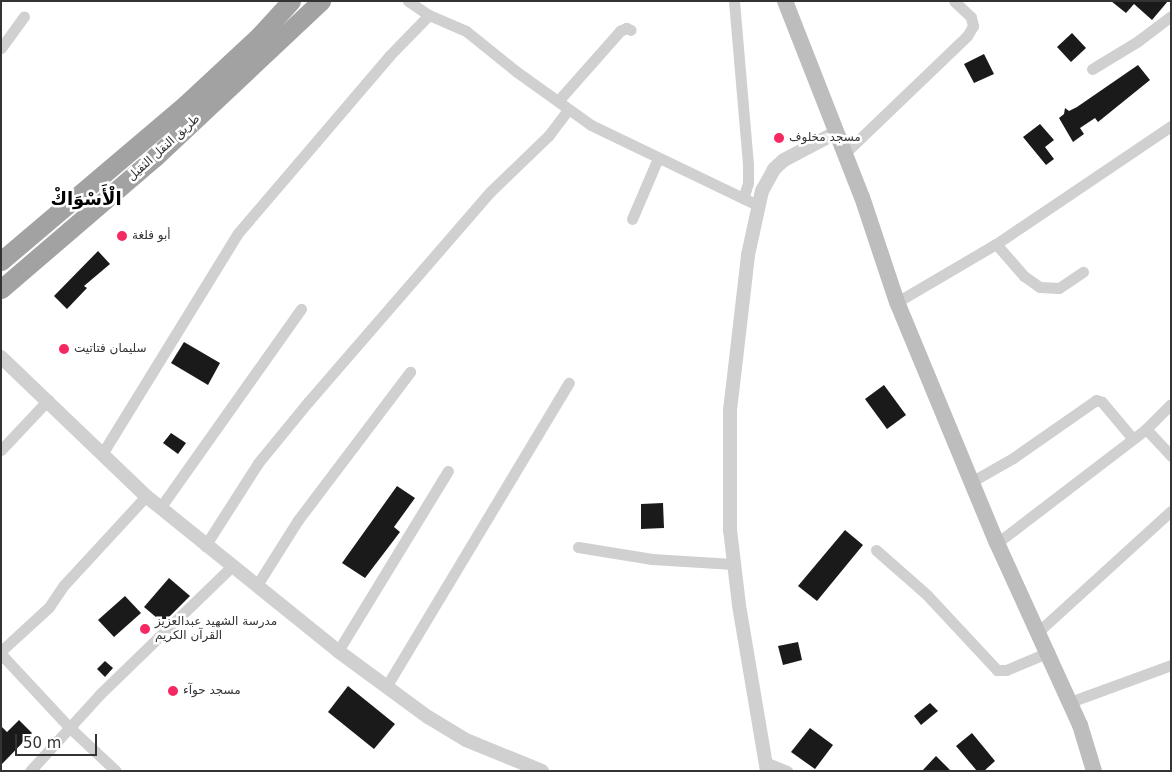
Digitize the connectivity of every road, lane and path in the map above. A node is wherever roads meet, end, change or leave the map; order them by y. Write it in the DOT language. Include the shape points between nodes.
graph roads {
  1 [pos="291,1"];
  2 [pos="321,1"];
  3 [pos="408,1"];
  4 [pos="734,1"];
  5 [pos="785,1"];
  6 [pos="954,1"];
  7 [pos="429,15"];
  8 [pos="24,16"];
  9 [pos="1171,16"];
  10 [pos="631,30"];
  11 [pos="1,48"];
  12 [pos="1092,69"];
  13 [pos="558,102"];
  14 [pos="568,110"];
  15 [pos="1171,126"];
  16 [pos="837,132"];
  17 [pos="845,154"];
  18 [pos="658,158"];
  19 [pos="743,198"];
  20 [pos="757,205"];
  21 [pos="632,219"];
  22 [pos="996,244"];
  23 [pos="1,261"];
  24 [pos="1083,272"];
  25 [pos="1,289"];
  26 [pos="897,302"];
  27 [pos="301,309"];
  28 [pos="1,357"];
  29 [pos="410,372"];
  30 [pos="569,383"];
  31 [pos="48,400"];
  32 [pos="1171,404"];
  33 [pos="1146,429"];
  34 [pos="1134,439"];
  35 [pos="1,450"];
  36 [pos="102,454"];
  37 [pos="1171,456"];
  38 [pos="448,471"];
  39 [pos="971,482"];
  40 [pos="146,496"];
  41 [pos="160,508"];
  42 [pos="1171,511"];
  43 [pos="997,543"];
  44 [pos="204,546"];
  45 [pos="578,547"];
  46 [pos="876,550"];
  47 [pos="733,564"];
  48 [pos="232,566"];
  49 [pos="257,585"];
  50 [pos="1039,631"];
  51 [pos="338,651"];
  52 [pos="1048,652"];
  53 [pos="1,653"];
  54 [pos="1171,665"];
  55 [pos="386,687"];
  56 [pos="1070,702"];
  57 [pos="69,728"];
  58 [pos="766,766"];
  59 [pos="30,771"];
  60 [pos="116,771"];
  61 [pos="542,771"];
  62 [pos="787,771"];
  63 [pos="1094,771"];
  1 -- 23 [label="highway, طريق النقل الثقيل" via="260,35 152,134"];
  2 -- 25 [label="highway, طريق النقل الثقيل" via="155,157"];
  3 -- 7 [label="street"];
  4 -- 19 [label="street" via="748,164 748,183"];
  5 -- 16 [label="main road"];
  6 -- 17 [label="street" via="971,17 973,26 967,36"];
  7 -- 13 [label="street" via="466,30"];
  7 -- 36 [label="street" via="389,56 238,232"];
  8 -- 11 [label="street"];
  9 -- 12 [label="street"];
  10 -- 13 [label="street" via="620,31"];
  13 -- 14 [label="street"];
  14 -- 18 [label="street"];
  14 -- 44 [label="street" via="549,135 491,191 308,402 258,463"];
  15 -- 22 [label="street"];
  16 -- 17 [label="main road"];
  16 -- 20 [label="street" via="797,151 774,169"];
  17 -- 26 [label="main road"];
  18 -- 19 [label="street"];
  18 -- 21 [label="street"];
  19 -- 20 [label="street"];
  20 -- 47 [label="street" via="730,410"];
  22 -- 24 [label="street" via="1024,276 1040,287 1059,288"];
  22 -- 26 [label="street"];
  26 -- 39 [label="main road"];
  27 -- 41 [label="street"];
  28 -- 31 [label="street"];
  29 -- 49 [label="street" via="298,520"];
  30 -- 55 [label="street"];
  31 -- 35 [label="street"];
  31 -- 36 [label="street"];
  32 -- 33 [label="street"];
  33 -- 34 [label="street"];
  33 -- 37 [label="street"];
  34 -- 39 [label="street" via="1102,402 1096,400 1013,458"];
  34 -- 43 [label="street"];
  36 -- 40 [label="street"];
  38 -- 51 [label="street"];
  39 -- 43 [label="main road"];
  40 -- 41 [label="street"];
  40 -- 53 [label="street" via="64,585 49,607"];
  41 -- 44 [label="street"];
  42 -- 50 [label="street"];
  43 -- 50 [label="main road"];
  44 -- 48 [label="street"];
  45 -- 47 [label="street" via="652,559"];
  46 -- 52 [label="street" via="927,596 997,670 1006,670"];
  47 -- 58 [label="street"];
  48 -- 49 [label="street"];
  48 -- 57 [label="street"];
  49 -- 51 [label="street"];
  50 -- 52 [label="main road"];
  51 -- 55 [label="street"];
  52 -- 56 [label="main road"];
  53 -- 57 [label="street"];
  54 -- 56 [label="street"];
  55 -- 61 [label="street" via="466,740"];
  56 -- 63 [label="main road"];
  57 -- 59 [label="street"];
  57 -- 60 [label="street"];
  58 -- 62 [label="street"];
}
